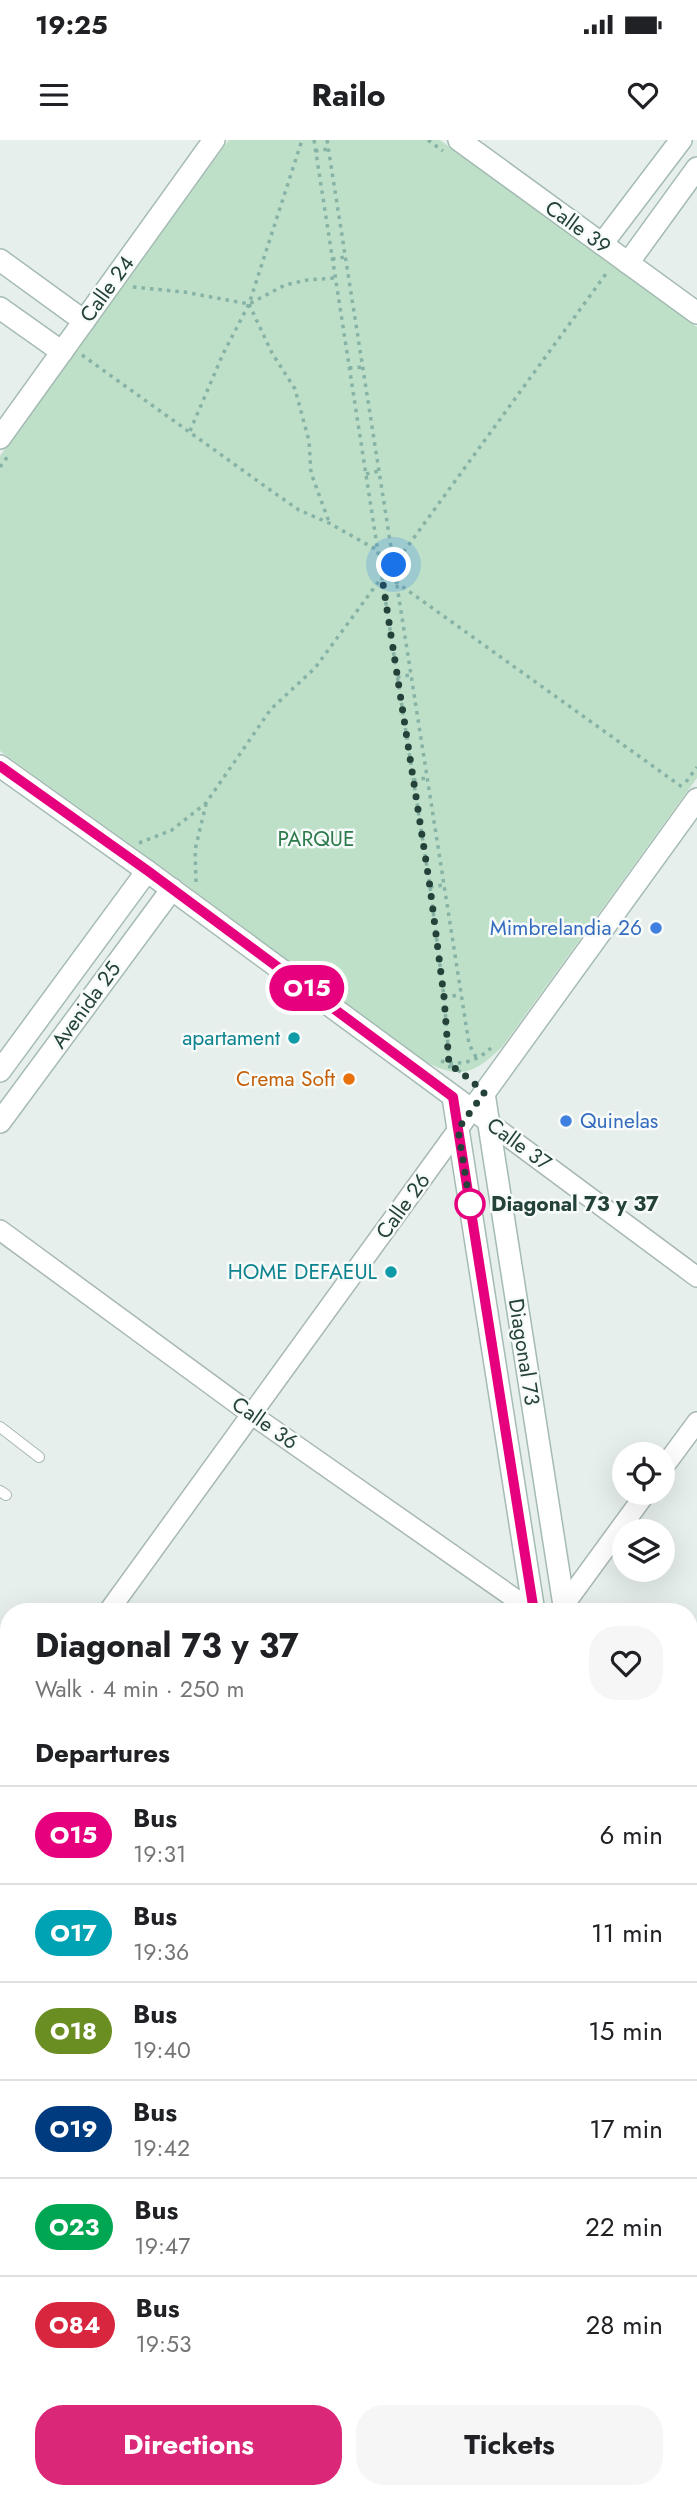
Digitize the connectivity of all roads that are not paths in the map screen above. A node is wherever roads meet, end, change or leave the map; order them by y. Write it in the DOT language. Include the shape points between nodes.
graph roads {
  1 [pos="214,140"];
  2 [pos="459,140"];
  3 [pos="681,140"];
  4 [pos="697,168"];
  5 [pos="601,244"];
  6 [pos="0,260"];
  7 [pos="618,267"];
  8 [pos="0,308"];
  9 [pos="697,313"];
  10 [pos="84,321"];
  11 [pos="72,353"];
  12 [pos="0,438"];
  13 [pos="0,766"];
  14 [pos="688,803"];
  15 [pos="148,871"];
  16 [pos="172,889"];
  17 [pos="0,1071"];
  18 [pos="453,1097"];
  19 [pos="481,1108"];
  20 [pos="0,1122"];
  21 [pos="458,1129"];
  22 [pos="0,1230"];
  23 [pos="697,1277"];
  24 [pos="251,1414"];
  25 [pos="697,1422"];
  26 [pos="0,1426"];
  27 [pos="675,1452"];
  28 [pos="38,1457"];
  29 [pos="637,1505"];
  30 [pos="114,1603"];
  31 [pos="521,1603"];
  32 [pos="533,1603"];
  33 [pos="561,1603"];
  34 [pos="566,1603"];
  1 -- 10 [label="main road, Calle 24"];
  2 -- 5 [label="main road, Calle 39"];
  3 -- 5 [label="main road"];
  4 -- 7 [label="main road"];
  5 -- 7 [label="main road, Calle 39"];
  6 -- 10 [label="main road"];
  7 -- 9 [label="main road, Calle 39"];
  8 -- 11 [label="main road"];
  10 -- 11 [label="main road, Calle 24"];
  11 -- 12 [label="main road, Calle 24"];
  13 -- 15 [label="main road, Calle 37"];
  14 -- 19 [label="main road, Calle 26"];
  15 -- 16 [label="main road, Calle 37"];
  15 -- 17 [label="main road, Avenida 25"];
  16 -- 18 [label="main road, Calle 37"];
  16 -- 20 [label="main road, Avenida 25"];
  18 -- 19 [label="main road, Calle 37"];
  18 -- 21 [label="main road, Diagonal 73"];
  19 -- 21 [label="street, Calle 26"];
  19 -- 23 [label="street, Calle 37"];
  19 -- 33 [label="main road, Diagonal 73"];
  21 -- 24 [label="street, Calle 26"];
  21 -- 32 [label="main road, Diagonal 73"];
  22 -- 24 [label="street, Calle 36"];
  24 -- 30 [label="street, Calle 26"];
  24 -- 31 [label="street, Calle 36"];
  25 -- 27 [label="street"];
  26 -- 28 [label="lane"];
  29 -- 34 [label="street"];
}
